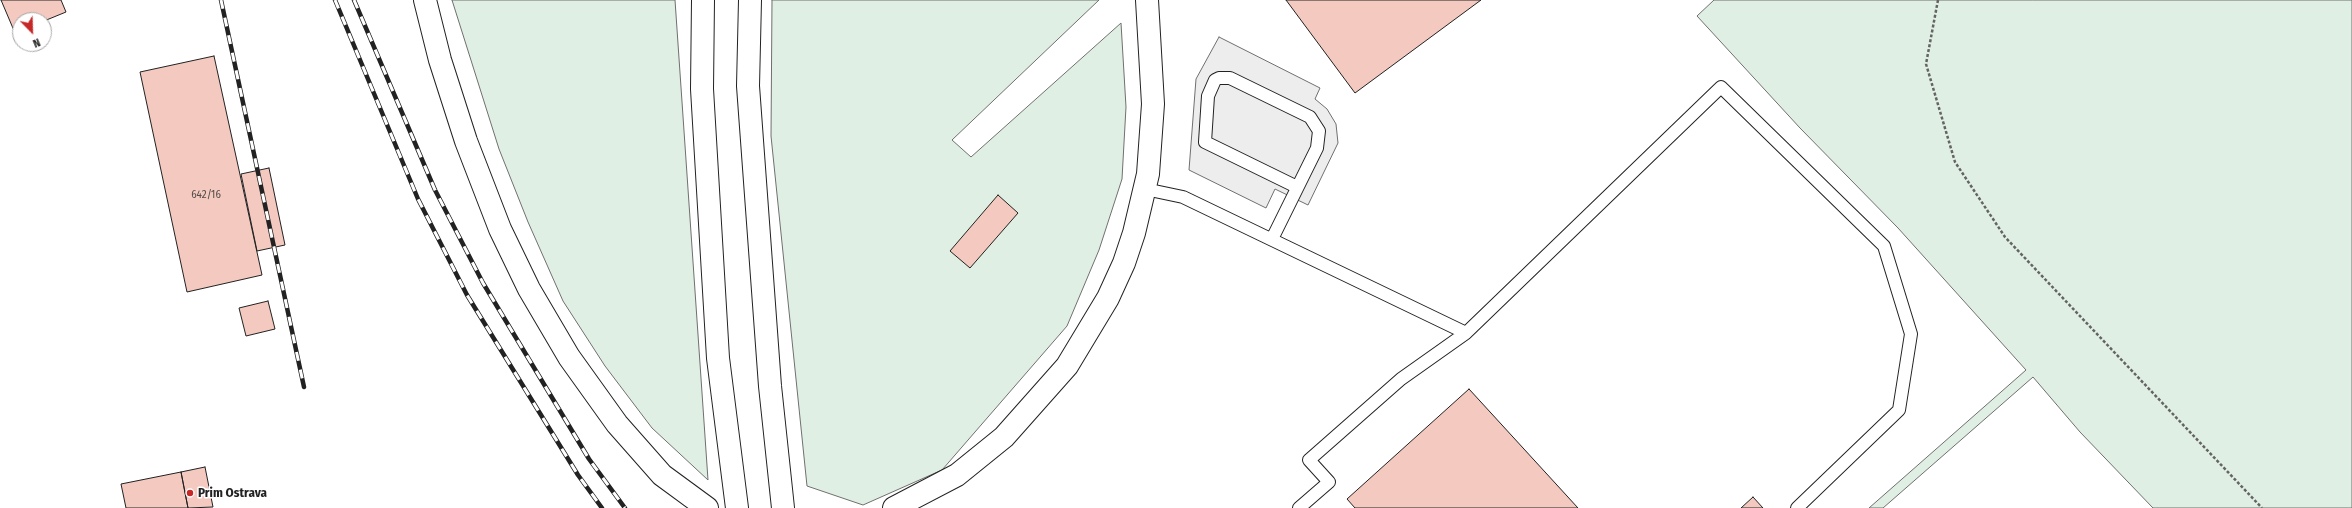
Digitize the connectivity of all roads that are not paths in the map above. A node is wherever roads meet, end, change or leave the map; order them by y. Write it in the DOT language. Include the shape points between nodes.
graph roads {
  1 [pos="425,0"];
  2 [pos="703,0"];
  3 [pos="750,0"];
  4 [pos="1147,0"];
  5 [pos="1297,187"];
  6 [pos="1145,189"];
  7 [pos="1272,239"];
  8 [pos="1466,333"];
  9 [pos="706,508"];
  10 [pos="737,508"];
  11 [pos="783,508"];
  12 [pos="894,508"];
  13 [pos="1299,508"];
  14 [pos="1797,508"];
  1 -- 9 [label="main road" via="440,60 466,141 500,229 529,289 570,357 617,424 662,475"];
  2 -- 10 [label="main road" via="702,89 718,358"];
  3 -- 11 [label="main road" via="748,86 770,386"];
  4 -- 6 [label="main road" via="1153,104 1152,141"];
  5 -- 5 [label="lane" via="1205,142 1208,96 1215,80 1230,78 1314,121 1319,131 1319,142"];
  5 -- 7 [label="lane"];
  6 -- 7 [label="lane" via="1183,197"];
  6 -- 12 [label="main road" via="1124,263 1108,298 1066,366 1025,415 987,452 957,475"];
  7 -- 8 [label="lane"];
  8 -- 13 [label="lane" via="1401,379 1309,460 1329,482"];
  8 -- 14 [label="lane" via="1721,87 1884,246 1911,334 1899,410"];
}
